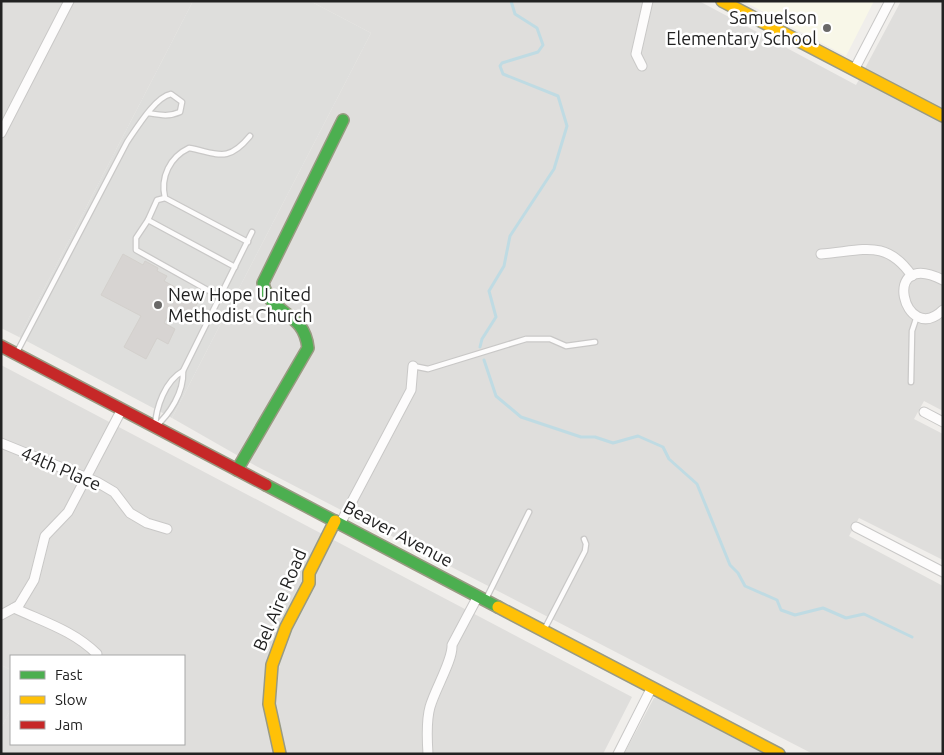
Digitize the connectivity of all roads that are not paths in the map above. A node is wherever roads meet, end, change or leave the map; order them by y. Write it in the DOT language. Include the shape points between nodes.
graph roads {
  1 [pos="69,1"];
  2 [pos="648,1"];
  3 [pos="722,1"];
  4 [pos="890,1"];
  5 [pos="642,66"];
  6 [pos="854,70"];
  7 [pos="148,113"];
  8 [pos="943,116"];
  9 [pos="344,120"];
  10 [pos="1,133"];
  11 [pos="250,136"];
  12 [pos="164,198"];
  13 [pos="148,220"];
  14 [pos="252,232"];
  15 [pos="248,242"];
  16 [pos="821,254"];
  17 [pos="235,267"];
  18 [pos="912,276"];
  19 [pos="943,280"];
  20 [pos="220,297"];
  21 [pos="943,310"];
  22 [pos="917,316"];
  23 [pos="595,342"];
  24 [pos="1,346"];
  25 [pos="16,353"];
  26 [pos="413,366"];
  27 [pos="183,371"];
  28 [pos="911,382"];
  29 [pos="122,410"];
  30 [pos="924,412"];
  31 [pos="943,422"];
  32 [pos="155,427"];
  33 [pos="1,443"];
  34 [pos="237,470"];
  35 [pos="87,478"];
  36 [pos="529,512"];
  37 [pos="338,523"];
  38 [pos="856,527"];
  39 [pos="167,529"];
  40 [pos="584,539"];
  41 [pos="943,572"];
  42 [pos="482,598"];
  43 [pos="14,608"];
  44 [pos="1,615"];
  45 [pos="543,631"];
  46 [pos="97,654"];
  47 [pos="652,687"];
  48 [pos="280,754"];
  49 [pos="428,754"];
  50 [pos="618,754"];
  51 [pos="779,754"];
  1 -- 10 [label="street"];
  2 -- 5 [label="street" via="636,54"];
  3 -- 6 [label="street"];
  4 -- 6 [label="street"];
  6 -- 8 [label="street"];
  7 -- 7 [label="lane" via="168,94 182,102 180,112 174,114"];
  7 -- 25 [label="lane" via="123,149"];
  9 -- 34 [label="street" via="264,283 270,302 303,325 309,339 308,348"];
  11 -- 12 [label="lane" via="241,147 218,156 189,148 181,152 172,161 163,180"];
  12 -- 13 [label="lane" via="157,200"];
  12 -- 15 [label="lane"];
  13 -- 17 [label="lane"];
  13 -- 20 [label="lane" via="136,238 136,250"];
  14 -- 15 [label="lane"];
  15 -- 17 [label="lane"];
  16 -- 18 [label="street" via="879,249 896,256"];
  17 -- 20 [label="lane"];
  18 -- 19 [label="street" via="924,273"];
  18 -- 22 [label="street" via="905,284 903,299"];
  20 -- 27 [label="lane"];
  21 -- 22 [label="street" via="932,317"];
  22 -- 28 [label="lane" via="912,332"];
  23 -- 26 [label="lane" via="566,346 550,339 526,339 435,368"];
  24 -- 25 [label="street, Beaver Avenue"];
  25 -- 29 [label="street, Beaver Avenue"];
  26 -- 37 [label="street" via="412,390"];
  27 -- 32 [label="lane" via="184,382 167,417"];
  27 -- 32 [label="lane" via="173,377 156,411"];
  29 -- 32 [label="street, Beaver Avenue"];
  29 -- 35 [label="street"];
  30 -- 31 [label="street"];
  32 -- 34 [label="street, Beaver Avenue"];
  33 -- 35 [label="street, 44th Place"];
  34 -- 37 [label="street, Beaver Avenue"];
  35 -- 39 [label="street, 44th Place" via="114,492 130,513"];
  35 -- 43 [label="street" via="68,512 45,536 34,580"];
  36 -- 42 [label="lane"];
  37 -- 42 [label="street, Beaver Avenue"];
  37 -- 48 [label="street, Bel Aire Road" via="309,573 309,583 279,640 272,664 268,697 271,725"];
  38 -- 41 [label="street"];
  40 -- 45 [label="lane" via="585,551"];
  42 -- 45 [label="street, Beaver Avenue"];
  42 -- 49 [label="street" via="452,645 453,654 429,708"];
  43 -- 44 [label="street"];
  43 -- 46 [label="street" via="63,629"];
  45 -- 47 [label="street, Beaver Avenue"];
  47 -- 50 [label="street"];
  47 -- 51 [label="street, Beaver Avenue"];
}
